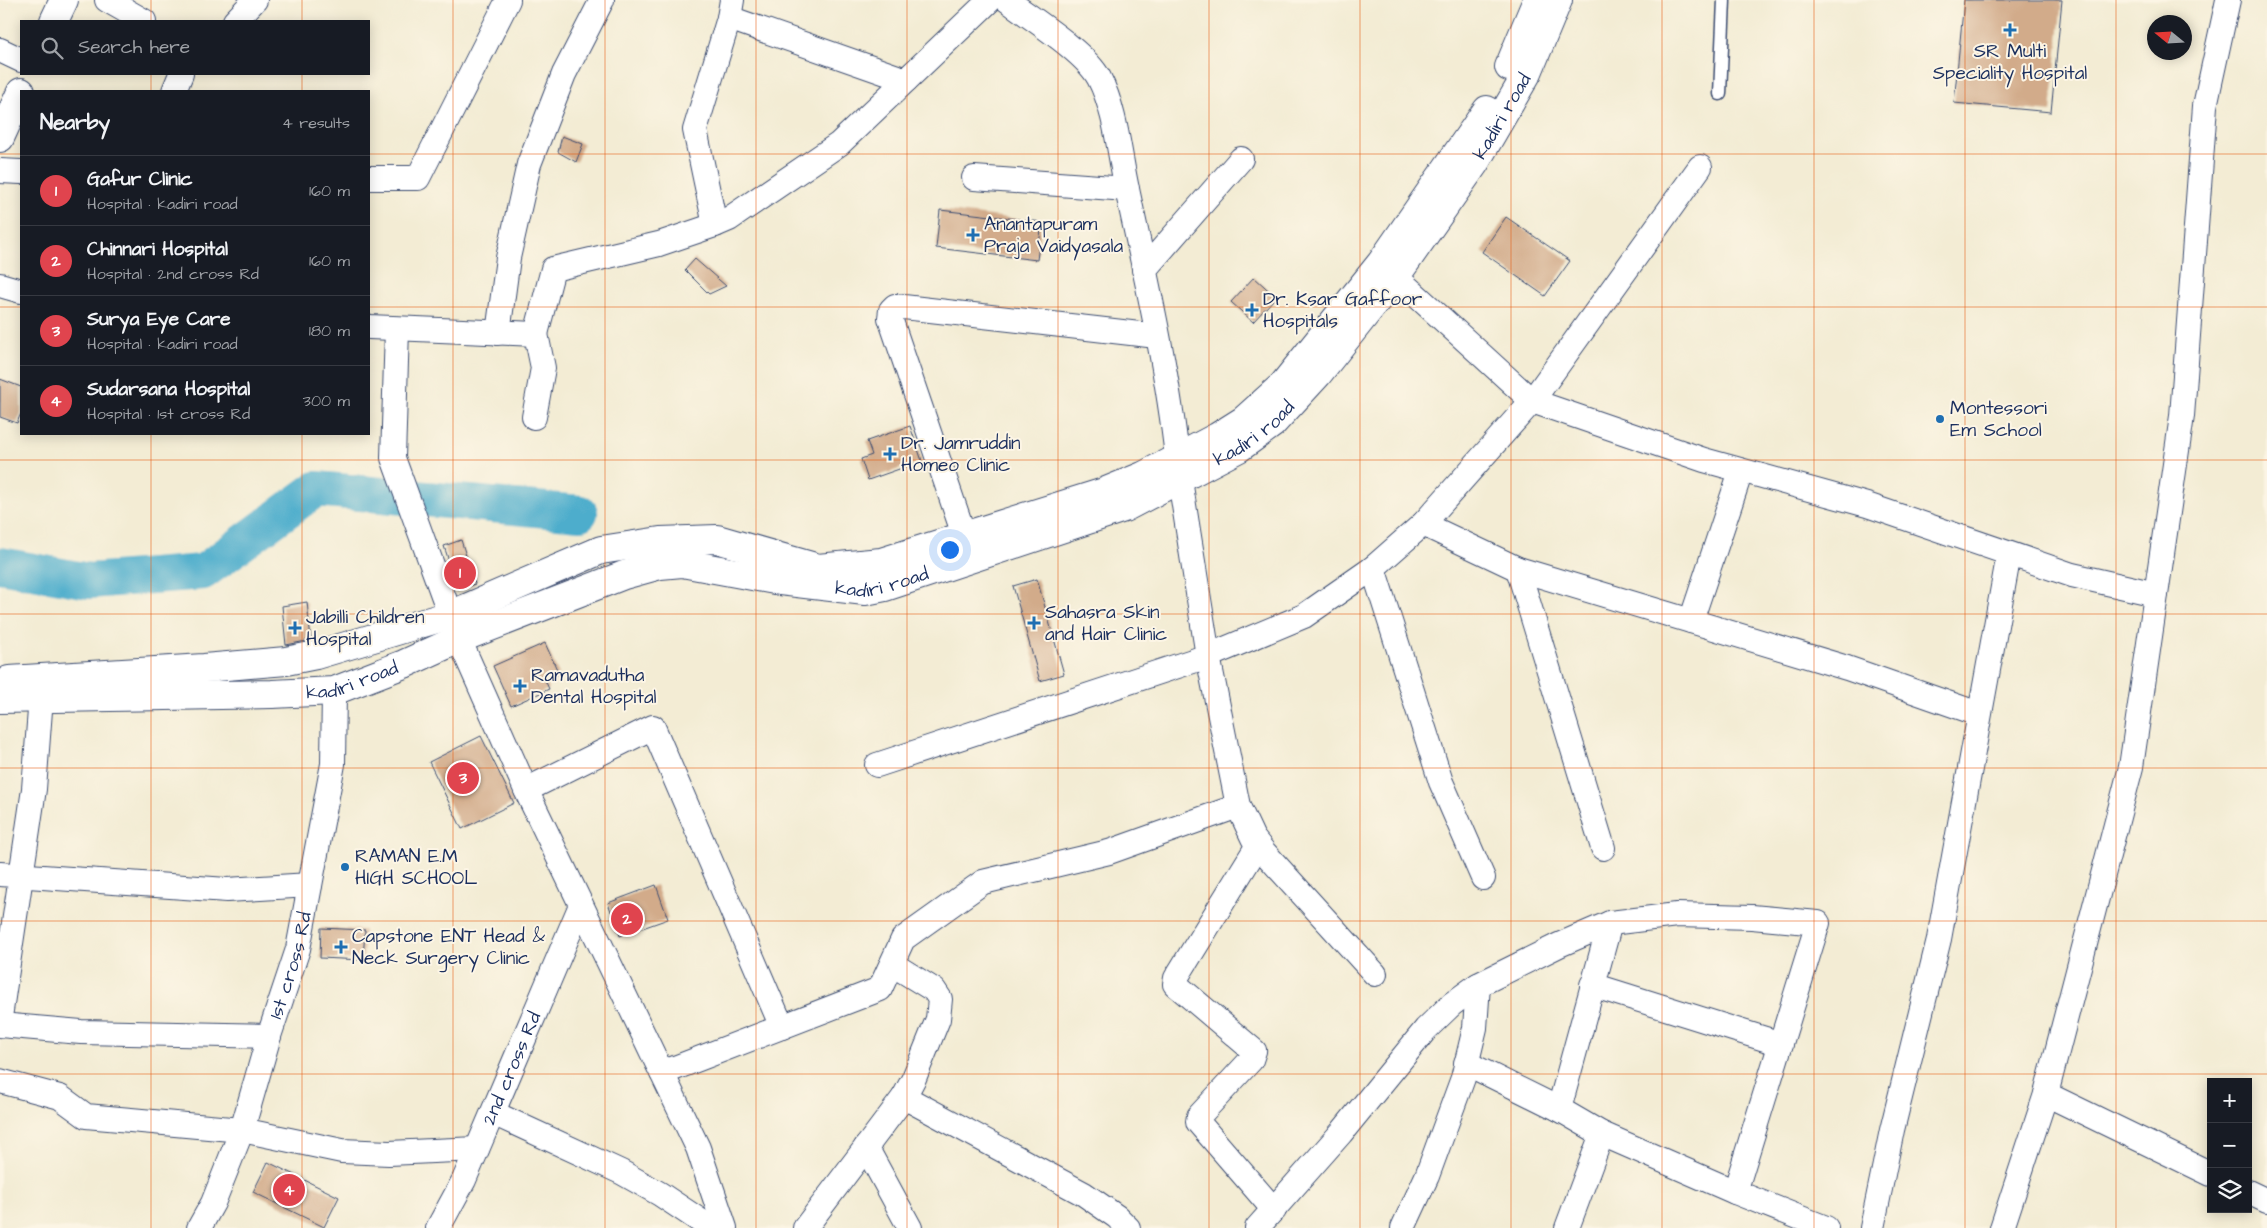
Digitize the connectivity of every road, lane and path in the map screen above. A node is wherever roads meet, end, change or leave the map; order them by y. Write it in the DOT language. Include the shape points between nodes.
graph roads {
  1 [pos="64,0"];
  2 [pos="107,0"];
  3 [pos="255,0"];
  4 [pos="508,0"];
  5 [pos="602,0"];
  6 [pos="990,0"];
  7 [pos="1007,0"];
  8 [pos="1537,0"];
  9 [pos="1558,0"];
  10 [pos="1724,0"];
  11 [pos="2228,0"];
  12 [pos="730,9"];
  13 [pos="54,20"];
  14 [pos="142,20"];
  15 [pos="236,20"];
  16 [pos="0,50"];
  17 [pos="20,60"];
  18 [pos="30,75"];
  19 [pos="181,75"];
  20 [pos="906,80"];
  21 [pos="23,90"];
  22 [pos="174,90"];
  23 [pos="1720,94"];
  24 [pos="20,96"];
  25 [pos="0,138"];
  26 [pos="1241,160"];
  27 [pos="1700,167"];
  28 [pos="0,171"];
  29 [pos="20,172"];
  30 [pos="370,178"];
  31 [pos="974,178"];
  32 [pos="1127,189"];
  33 [pos="715,225"];
  34 [pos="1144,270"];
  35 [pos="1388,270"];
  36 [pos="0,285"];
  37 [pos="20,291"];
  38 [pos="370,327"];
  39 [pos="397,329"];
  40 [pos="498,333"];
  41 [pos="536,334"];
  42 [pos="1157,336"];
  43 [pos="1532,401"];
  44 [pos="534,417"];
  45 [pos="1178,469"];
  46 [pos="1741,471"];
  47 [pos="1423,524"];
  48 [pos="964,535"];
  49 [pos="2009,554"];
  50 [pos="1373,568"];
  51 [pos="1518,568"];
  52 [pos="2156,594"];
  53 [pos="1691,621"];
  54 [pos="454,627"];
  55 [pos="1208,656"];
  56 [pos="0,681"];
  57 [pos="334,691"];
  58 [pos="41,697"];
  59 [pos="0,699"];
  60 [pos="1979,714"];
  61 [pos="877,765"];
  62 [pos="526,790"];
  63 [pos="1238,806"];
  64 [pos="1258,845"];
  65 [pos="1603,848"];
  66 [pos="11,875"];
  67 [pos="1483,878"];
  68 [pos="310,885"];
  69 [pos="581,905"];
  70 [pos="1610,923"];
  71 [pos="892,964"];
  72 [pos="1375,974"];
  73 [pos="1478,985"];
  74 [pos="1592,985"];
  75 [pos="0,1016"];
  76 [pos="0,1025"];
  77 [pos="782,1027"];
  78 [pos="269,1036"];
  79 [pos="1781,1044"];
  80 [pos="1466,1063"];
  81 [pos="662,1073"];
  82 [pos="0,1081"];
  83 [pos="2046,1094"];
  84 [pos="904,1097"];
  85 [pos="1559,1109"];
  86 [pos="493,1114"];
  87 [pos="242,1130"];
  88 [pos="1602,1134"];
  89 [pos="866,1147"];
  90 [pos="477,1149"];
  91 [pos="2207,1172"];
  92 [pos="1735,1192"];
  93 [pos="2252,1194"];
  94 [pos="2267,1201"];
  95 [pos="1274,1210"];
  96 [pos="199,1228"];
  97 [pos="438,1228"];
  98 [pos="710,1228"];
  99 [pos="725,1228"];
  100 [pos="805,1228"];
  101 [pos="910,1228"];
  102 [pos="1128,1228"];
  103 [pos="1257,1228"];
  104 [pos="1403,1228"];
  105 [pos="1567,1228"];
  106 [pos="1826,1228"];
  107 [pos="1872,1228"];
  108 [pos="2002,1228"];
  1 -- 13 [label="main road"];
  2 -- 14 [label="street"];
  3 -- 15 [label="street"];
  4 -- 30 [label="street" via="418,178"];
  5 -- 40 [label="street" via="564,74 529,164 508,258"];
  6 -- 20 [label="street"];
  7 -- 32 [label="street" via="1085,60 1099,78 1109,106"];
  8 -- 35 [label="main road, kadiri road" via="1504,80"];
  9 -- 35 [label="main road, kadiri road" via="1528,72 1475,163"];
  10 -- 23 [label="lane"];
  11 -- 52 [label="street" via="2205,106 2182,416"];
  12 -- 20 [label="street"];
  12 -- 33 [label="street" via="695,130"];
  16 -- 17 [label="street"];
  18 -- 21 [label="main road"];
  19 -- 22 [label="street"];
  20 -- 33 [label="street" via="839,144 729,219"];
  24 -- 25 [label="main road"];
  26 -- 34 [label="street"];
  27 -- 43 [label="street"];
  28 -- 29 [label="street"];
  31 -- 32 [label="street"];
  32 -- 34 [label="street"];
  33 -- 41 [label="street" via="659,244 553,269"];
  34 -- 42 [label="street"];
  35 -- 43 [label="street"];
  35 -- 45 [label="main road, kadiri road" via="1318,374 1272,424 1240,448"];
  36 -- 37 [label="street"];
  38 -- 39 [label="street"];
  39 -- 40 [label="street"];
  39 -- 54 [label="street" via="393,458"];
  40 -- 41 [label="street"];
  41 -- 44 [label="street" via="543,368"];
  42 -- 45 [label="street"];
  42 -- 48 [label="street" via="895,306 891,310 890,318"];
  43 -- 46 [label="street"];
  43 -- 47 [label="street"];
  45 -- 48 [label="main road, kadiri road" via="1142,476 1104,492"];
  45 -- 54 [label="main road, kadiri road" via="1124,508 885,587 865,591 780,582 682,563 624,575"];
  45 -- 55 [label="street"];
  46 -- 49 [label="street" via="1867,505"];
  46 -- 53 [label="street"];
  47 -- 50 [label="street"];
  47 -- 51 [label="street"];
  48 -- 54 [label="main road, kadiri road" via="881,562 818,568 718,539 601,550"];
  49 -- 52 [label="street" via="2072,576"];
  49 -- 60 [label="street"];
  50 -- 55 [label="street" via="1304,616"];
  50 -- 67 [label="street" via="1441,782"];
  51 -- 53 [label="street"];
  51 -- 65 [label="street"];
  52 -- 83 [label="street" via="2131,767"];
  53 -- 60 [label="street" via="1847,668"];
  54 -- 56 [label="main road, kadiri road" via="286,661"];
  54 -- 57 [label="main road, kadiri road" via="404,664"];
  54 -- 62 [label="street"];
  55 -- 61 [label="street"];
  55 -- 63 [label="street"];
  57 -- 58 [label="main road, kadiri road"];
  57 -- 68 [label="street, 1st cross Rd" via="332,764"];
  58 -- 59 [label="main road, kadiri road"];
  58 -- 66 [label="street" via="34,789"];
  60 -- 107 [label="street" via="1939,939 1892,1130"];
  62 -- 69 [label="street"];
  62 -- 77 [label="street" via="653,727"];
  63 -- 64 [label="street"];
  63 -- 71 [label="street" via="1109,852 983,882 903,939"];
  64 -- 72 [label="street"];
  64 -- 95 [label="street" via="1175,984 1254,1051 1251,1060 1199,1116 1198,1122"];
  66 -- 68 [label="street" via="227,890"];
  66 -- 75 [label="street"];
  68 -- 78 [label="street, 1st cross Rd" via="298,948"];
  69 -- 81 [label="street"];
  69 -- 86 [label="street, 2nd cross Rd"];
  70 -- 73 [label="street"];
  70 -- 74 [label="street"];
  70 -- 79 [label="street" via="1677,915 1818,923"];
  71 -- 77 [label="street" via="880,989"];
  71 -- 84 [label="street" via="934,990 940,999 938,1019"];
  73 -- 80 [label="street" via="1475,1028"];
  73 -- 95 [label="street" via="1426,1029"];
  74 -- 79 [label="street"];
  74 -- 85 [label="street"];
  76 -- 78 [label="street" via="81,1032"];
  77 -- 81 [label="street"];
  78 -- 87 [label="street, 1st cross Rd"];
  79 -- 92 [label="street"];
  80 -- 85 [label="street"];
  80 -- 104 [label="street" via="1427,1176"];
  81 -- 99 [label="street" via="698,1148"];
  82 -- 87 [label="street" via="60,1097 86,1116"];
  83 -- 91 [label="street"];
  83 -- 108 [label="street"];
  84 -- 89 [label="street"];
  84 -- 102 [label="street" via="1084,1194"];
  85 -- 88 [label="street"];
  86 -- 90 [label="street, 2nd cross Rd"];
  86 -- 98 [label="street" via="621,1172"];
  87 -- 90 [label="street" via="342,1150 389,1153"];
  87 -- 96 [label="street, 1st cross Rd" via="213,1203"];
  88 -- 92 [label="street"];
  88 -- 105 [label="street"];
  89 -- 100 [label="street"];
  89 -- 101 [label="street"];
  90 -- 97 [label="street, 2nd cross Rd"];
  92 -- 106 [label="street"];
  93 -- 94 [label="street"];
  95 -- 103 [label="street"];
}
